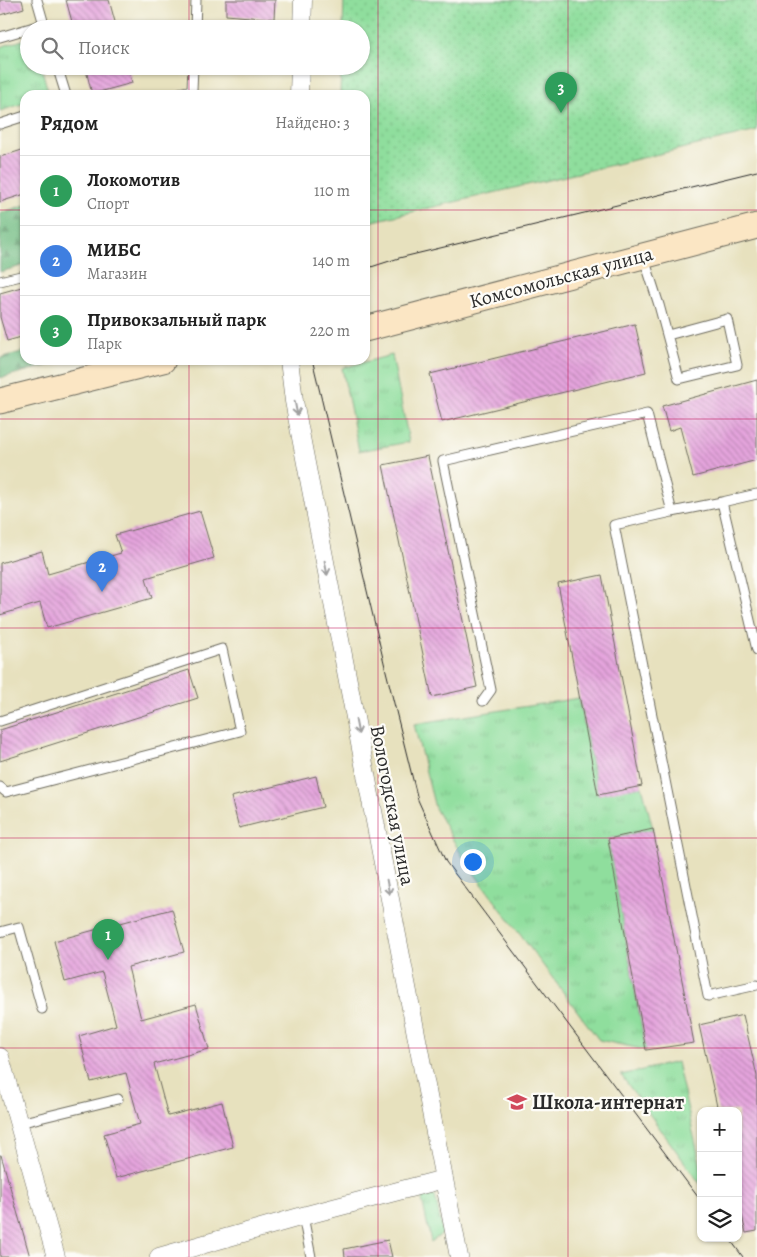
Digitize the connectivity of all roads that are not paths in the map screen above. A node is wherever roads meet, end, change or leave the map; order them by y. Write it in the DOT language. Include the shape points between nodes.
graph roads {
  1 [pos="36,0"];
  2 [pos="196,0"];
  3 [pos="303,0"];
  4 [pos="43,20"];
  5 [pos="195,20"];
  6 [pos="302,20"];
  7 [pos="20,32"];
  8 [pos="0,37"];
  9 [pos="60,75"];
  10 [pos="193,75"];
  11 [pos="300,75"];
  12 [pos="64,90"];
  13 [pos="192,90"];
  14 [pos="299,90"];
  15 [pos="20,118"];
  16 [pos="0,124"];
  17 [pos="757,226"];
  18 [pos="643,256"];
  19 [pos="20,276"];
  20 [pos="0,281"];
  21 [pos="370,328"];
  22 [pos="668,335"];
  23 [pos="143,365"];
  24 [pos="290,365"];
  25 [pos="0,402"];
  26 [pos="757,494"];
  27 [pos="722,502"];
  28 [pos="672,512"];
  29 [pos="757,650"];
  30 [pos="483,701"];
  31 [pos="0,721"];
  32 [pos="0,786"];
  33 [pos="0,932"];
  34 [pos="757,985"];
  35 [pos="42,1008"];
  36 [pos="0,1058"];
  37 [pos="5,1091"];
  38 [pos="118,1099"];
  39 [pos="19,1123"];
  40 [pos="444,1179"];
  41 [pos="303,1216"];
  42 [pos="56,1257"];
  43 [pos="158,1257"];
  44 [pos="311,1257"];
  45 [pos="459,1257"];
  1 -- 4 [label="lane"];
  2 -- 5 [label="lane"];
  3 -- 6 [label="street"];
  7 -- 8 [label="lane"];
  9 -- 12 [label="lane"];
  10 -- 13 [label="lane"];
  11 -- 14 [label="street"];
  15 -- 16 [label="lane"];
  17 -- 18 [label="street, Комсомольская улица"];
  18 -- 21 [label="street, Комсомольская улица"];
  18 -- 22 [label="lane"];
  19 -- 20 [label="lane"];
  22 -- 22 [label="lane" via="679,379 737,364 728,319"];
  23 -- 25 [label="street"];
  24 -- 40 [label="street, Вологодская улица, one-way"];
  26 -- 27 [label="lane"];
  27 -- 28 [label="lane"];
  27 -- 29 [label="lane"];
  28 -- 30 [label="lane" via="647,414 494,453 443,461 491,690"];
  28 -- 34 [label="lane" via="614,525 708,996"];
  31 -- 32 [label="lane" via="222,649 240,731 6,792"];
  33 -- 35 [label="lane" via="19,927"];
  36 -- 37 [label="street"];
  37 -- 39 [label="street"];
  38 -- 39 [label="lane"];
  39 -- 42 [label="street"];
  40 -- 41 [label="street"];
  40 -- 45 [label="street, Вологодская улица"];
  41 -- 43 [label="street"];
  41 -- 44 [label="lane"];
}
